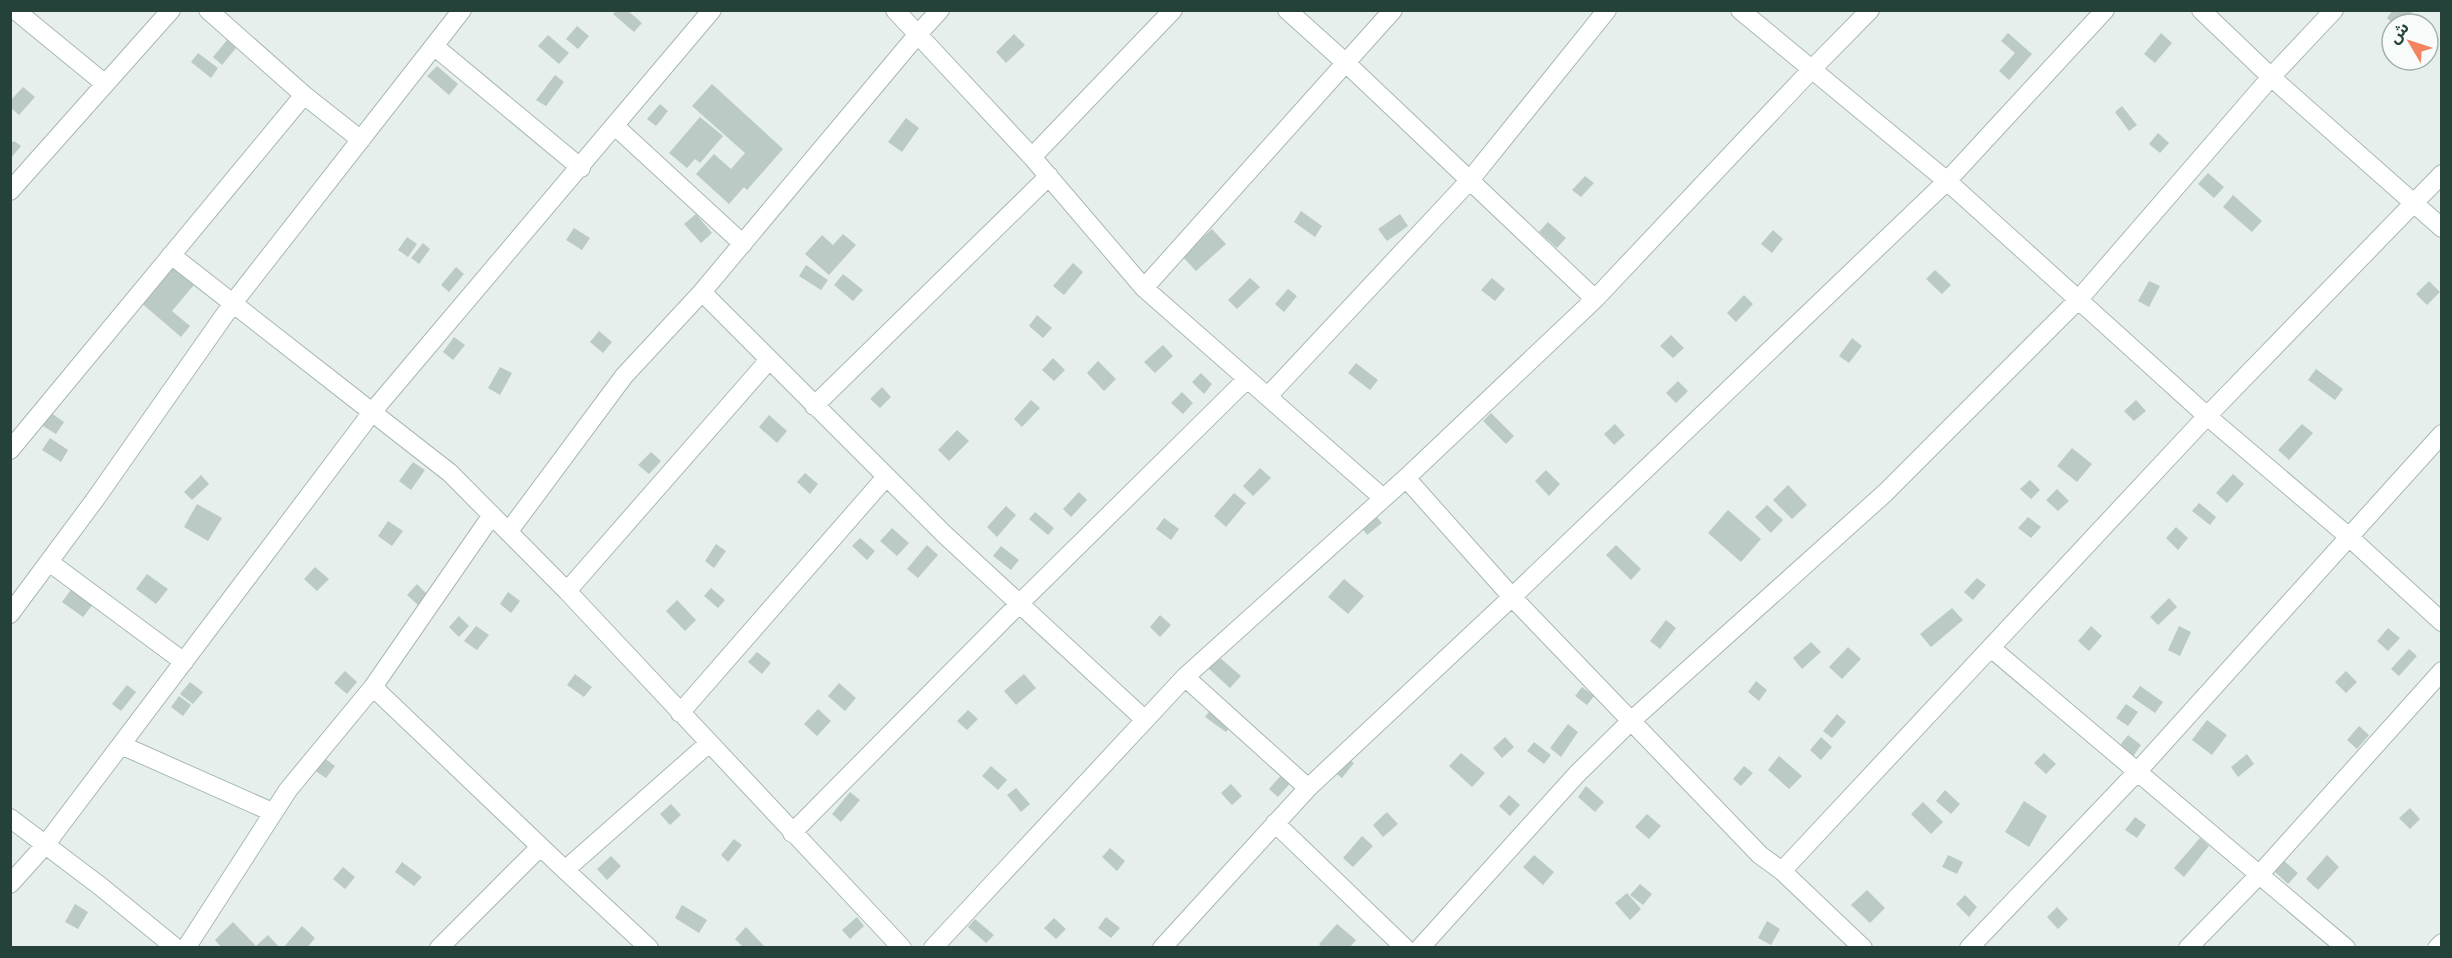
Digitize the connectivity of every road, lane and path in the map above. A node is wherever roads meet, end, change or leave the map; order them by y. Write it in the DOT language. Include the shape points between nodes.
graph roads {
  1 [pos="15,10"];
  2 [pos="171,10"];
  3 [pos="208,10"];
  4 [pos="462,10"];
  5 [pos="712,10"];
  6 [pos="895,10"];
  7 [pos="940,10"];
  8 [pos="1173,10"];
  9 [pos="1287,10"];
  10 [pos="1393,10"];
  11 [pos="1607,10"];
  12 [pos="1740,10"];
  13 [pos="1870,10"];
  14 [pos="2105,10"];
  15 [pos="2201,10"];
  16 [pos="2334,10"];
  17 [pos="918,34"];
  18 [pos="434,46"];
  19 [pos="1347,64"];
  20 [pos="1812,69"];
  21 [pos="2271,77"];
  22 [pos="104,83"];
  23 [pos="304,95"];
  24 [pos="615,126"];
  25 [pos="361,140"];
  26 [pos="1032,157"];
  27 [pos="580,168"];
  28 [pos="2442,174"];
  29 [pos="1048,176"];
  30 [pos="1470,180"];
  31 [pos="1947,181"];
  32 [pos="10,190"];
  33 [pos="2413,204"];
  34 [pos="2442,228"];
  35 [pos="743,244"];
  36 [pos="171,255"];
  37 [pos="1144,288"];
  38 [pos="702,292"];
  39 [pos="1595,299"];
  40 [pos="2079,299"];
  41 [pos="233,303"];
  42 [pos="769,360"];
  43 [pos="1247,379"];
  44 [pos="1268,396"];
  45 [pos="814,406"];
  46 [pos="373,411"];
  47 [pos="2207,416"];
  48 [pos="2442,434"];
  49 [pos="10,450"];
  50 [pos="886,477"];
  51 [pos="1406,478"];
  52 [pos="1383,498"];
  53 [pos="492,515"];
  54 [pos="509,531"];
  55 [pos="2348,536"];
  56 [pos="49,562"];
  57 [pos="567,591"];
  58 [pos="1512,597"];
  59 [pos="1019,604"];
  60 [pos="12,609"];
  61 [pos="2442,622"];
  62 [pos="1991,648"];
  63 [pos="184,662"];
  64 [pos="2442,671"];
  65 [pos="1185,677"];
  66 [pos="373,687"];
  67 [pos="680,713"];
  68 [pos="1144,719"];
  69 [pos="1631,721"];
  70 [pos="708,744"];
  71 [pos="121,745"];
  72 [pos="2137,772"];
  73 [pos="1308,788"];
  74 [pos="272,812"];
  75 [pos="10,818"];
  76 [pos="1275,823"];
  77 [pos="792,833"];
  78 [pos="46,844"];
  79 [pos="540,847"];
  80 [pos="565,870"];
  81 [pos="1782,871"];
  82 [pos="2259,875"];
  83 [pos="10,884"];
  84 [pos="2442,943"];
  85 [pos="176,948"];
  86 [pos="186,948"];
  87 [pos="439,948"];
  88 [pos="649,948"];
  89 [pos="902,948"];
  90 [pos="933,948"];
  91 [pos="1162,948"];
  92 [pos="1406,948"];
  93 [pos="1420,948"];
  94 [pos="1863,948"];
  95 [pos="1968,948"];
  96 [pos="2188,948"];
  97 [pos="2346,948"];
  98 [pos="2437,948"];
  1 -- 22 [label="street"];
  2 -- 22 [label="street"];
  3 -- 23 [label="street"];
  4 -- 18 [label="street"];
  5 -- 24 [label="street"];
  6 -- 17 [label="street"];
  7 -- 17 [label="street"];
  8 -- 26 [label="street"];
  9 -- 19 [label="street"];
  10 -- 19 [label="street"];
  11 -- 30 [label="street"];
  12 -- 20 [label="street"];
  13 -- 20 [label="street"];
  14 -- 31 [label="street"];
  15 -- 21 [label="street"];
  16 -- 21 [label="street"];
  17 -- 26 [label="street"];
  17 -- 35 [label="street"];
  18 -- 25 [label="street"];
  18 -- 27 [label="street"];
  19 -- 30 [label="street"];
  19 -- 37 [label="street"];
  20 -- 31 [label="street"];
  20 -- 39 [label="street"];
  21 -- 33 [label="street"];
  21 -- 40 [label="street"];
  22 -- 32 [label="street"];
  23 -- 25 [label="street"];
  23 -- 36 [label="street"];
  24 -- 27 [label="street"];
  24 -- 35 [label="street"];
  25 -- 41 [label="street"];
  26 -- 29 [label="street"];
  27 -- 46 [label="street"];
  28 -- 33 [label="street"];
  29 -- 37 [label="street"];
  29 -- 45 [label="street"];
  30 -- 39 [label="street"];
  30 -- 44 [label="street"];
  31 -- 40 [label="street"];
  31 -- 58 [label="street"];
  33 -- 34 [label="street"];
  33 -- 47 [label="street"];
  35 -- 38 [label="street"];
  36 -- 41 [label="street"];
  36 -- 49 [label="street"];
  37 -- 43 [label="street"];
  38 -- 42 [label="street"];
  38 -- 54 [label="street" via="624,376"];
  39 -- 51 [label="street"];
  40 -- 47 [label="street"];
  40 -- 69 [label="street" via="1885,493"];
  41 -- 46 [label="street"];
  41 -- 56 [label="street"];
  42 -- 45 [label="street"];
  42 -- 57 [label="street"];
  43 -- 44 [label="street"];
  43 -- 59 [label="street"];
  44 -- 52 [label="street"];
  45 -- 50 [label="street"];
  46 -- 53 [label="street" via="450,473"];
  46 -- 63 [label="street"];
  47 -- 55 [label="street"];
  47 -- 62 [label="street"];
  48 -- 55 [label="street"];
  50 -- 59 [label="street"];
  50 -- 67 [label="street"];
  51 -- 52 [label="street"];
  51 -- 58 [label="street"];
  52 -- 65 [label="street"];
  53 -- 54 [label="street"];
  53 -- 66 [label="street"];
  54 -- 57 [label="street"];
  55 -- 61 [label="street"];
  55 -- 72 [label="street"];
  56 -- 60 [label="street"];
  56 -- 63 [label="street"];
  57 -- 67 [label="street"];
  58 -- 69 [label="street"];
  58 -- 73 [label="street"];
  59 -- 68 [label="street"];
  59 -- 77 [label="street"];
  62 -- 72 [label="street"];
  62 -- 81 [label="street"];
  63 -- 71 [label="street"];
  64 -- 82 [label="street"];
  65 -- 68 [label="street"];
  65 -- 73 [label="street"];
  66 -- 74 [label="street"];
  66 -- 79 [label="street"];
  67 -- 70 [label="street"];
  68 -- 90 [label="street"];
  69 -- 81 [label="street" via="1760,855"];
  69 -- 93 [label="street" via="1577,774"];
  70 -- 77 [label="street"];
  70 -- 80 [label="street"];
  71 -- 74 [label="street"];
  71 -- 78 [label="street"];
  72 -- 82 [label="street"];
  72 -- 95 [label="street"];
  73 -- 76 [label="street"];
  74 -- 86 [label="street"];
  75 -- 78 [label="street"];
  76 -- 91 [label="street"];
  76 -- 92 [label="street"];
  77 -- 89 [label="street"];
  78 -- 83 [label="street"];
  78 -- 85 [label="street"];
  79 -- 80 [label="street"];
  79 -- 87 [label="street"];
  80 -- 88 [label="street"];
  81 -- 94 [label="street"];
  82 -- 96 [label="street"];
  82 -- 97 [label="street"];
  84 -- 98 [label="street"];
}
